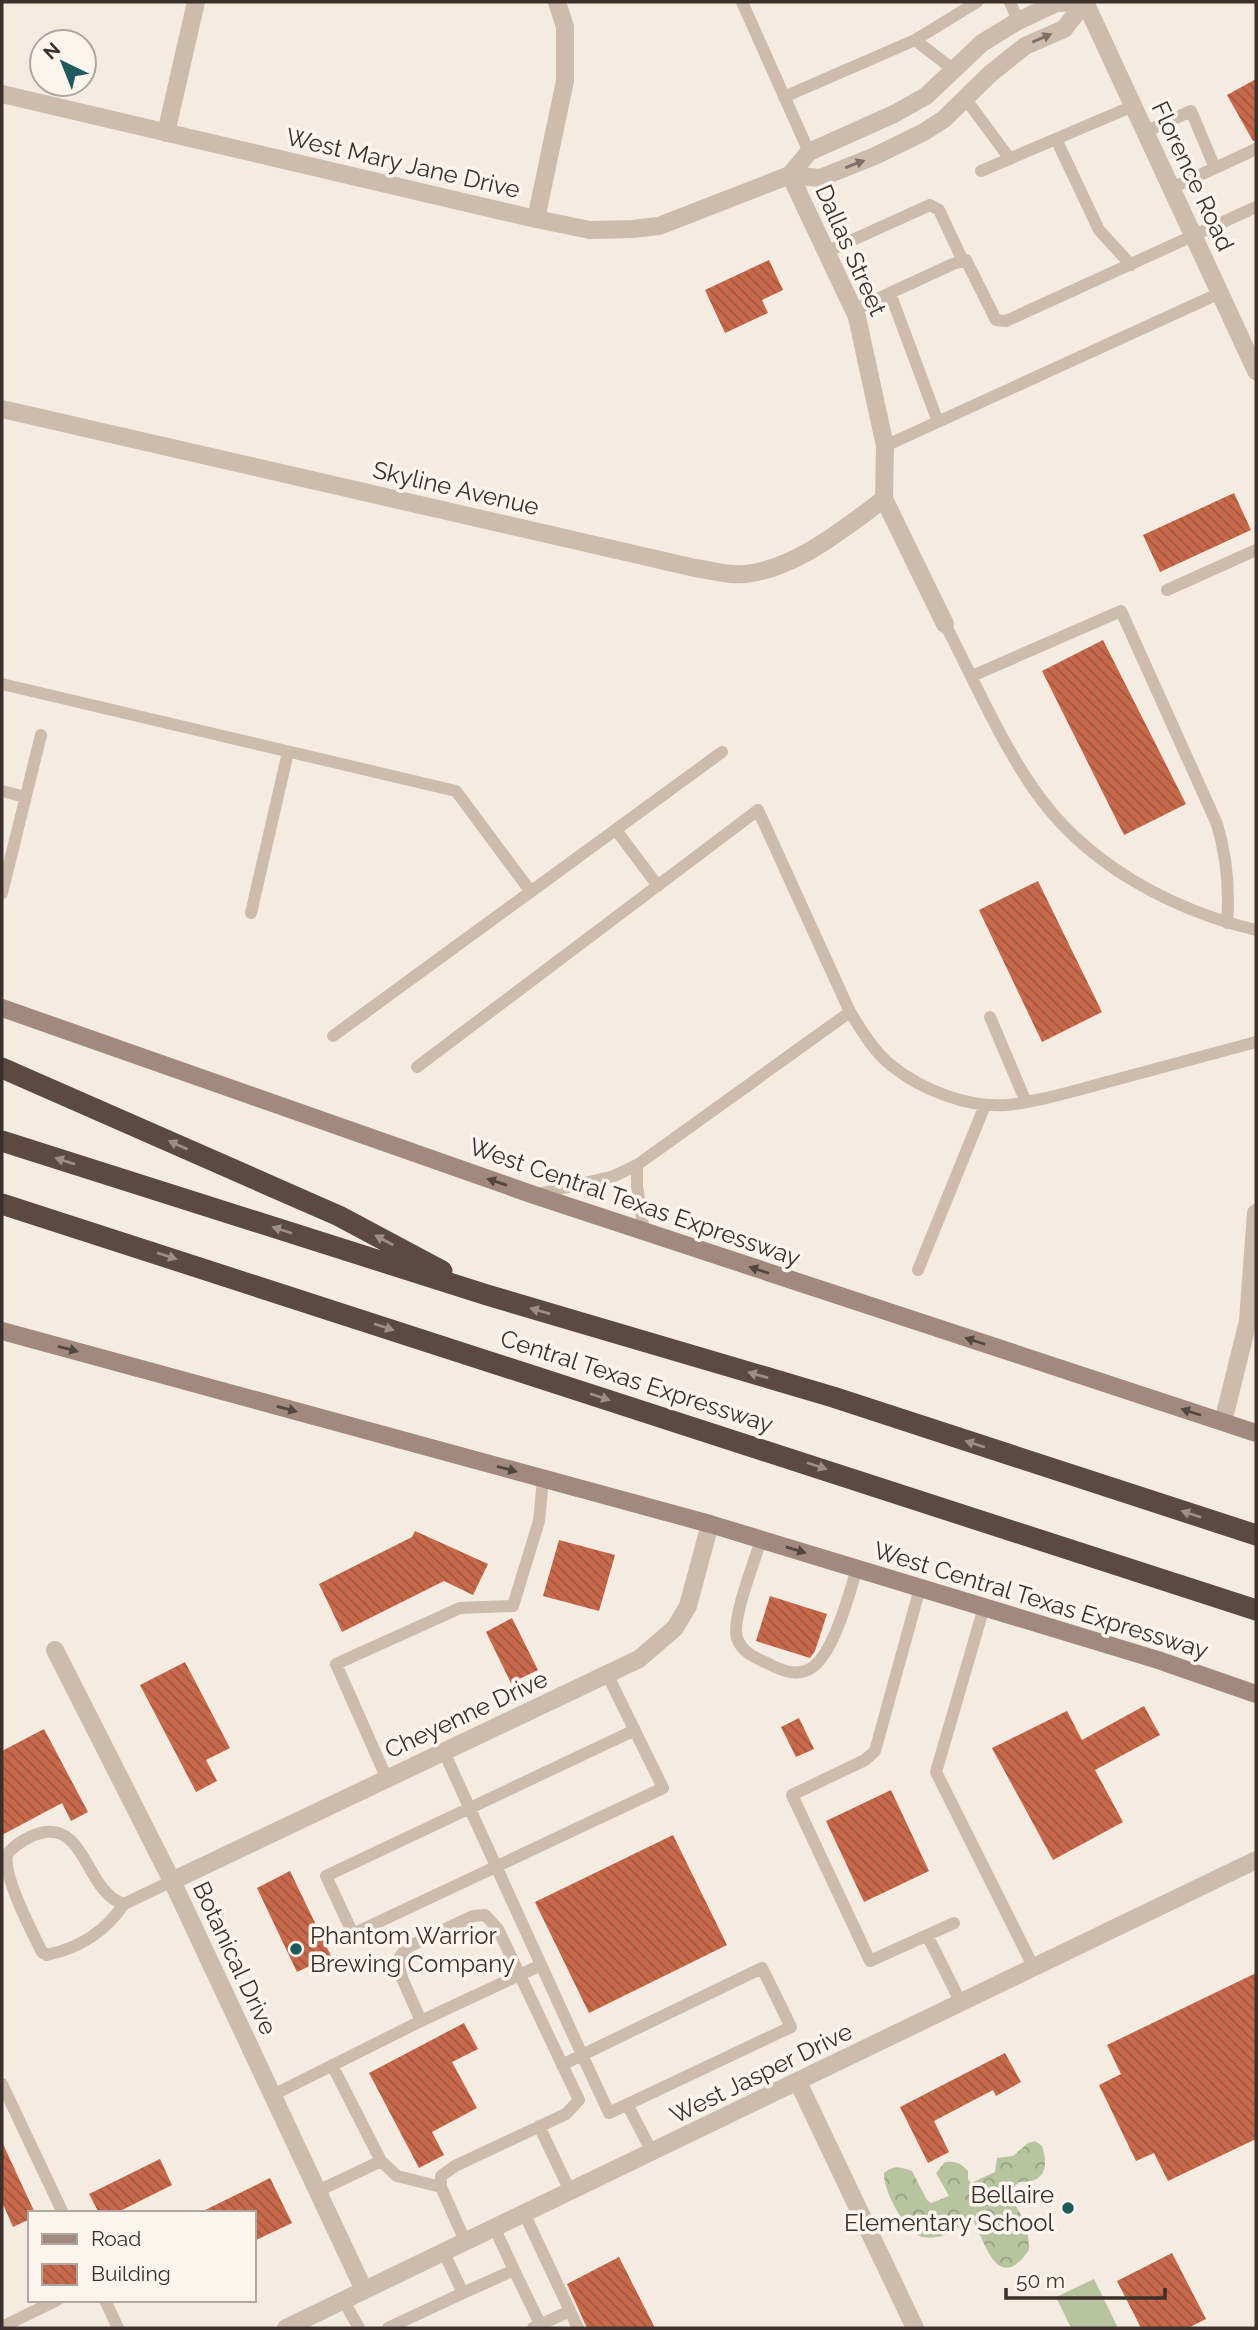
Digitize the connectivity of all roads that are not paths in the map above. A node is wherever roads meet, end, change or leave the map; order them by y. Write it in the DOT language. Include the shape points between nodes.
graph roads {
  1 [pos="196,2"];
  2 [pos="558,2"];
  3 [pos="742,2"];
  4 [pos="977,2"];
  5 [pos="1010,2"];
  6 [pos="1086,2"];
  7 [pos="1018,21"];
  8 [pos="915,40"];
  9 [pos="954,70"];
  10 [pos="2,94"];
  11 [pos="926,96"];
  12 [pos="784,97"];
  13 [pos="965,98"];
  14 [pos="1133,106"];
  15 [pos="944,119"];
  16 [pos="1146,132"];
  17 [pos="166,133"];
  18 [pos="1056,139"];
  19 [pos="1256,149"];
  20 [pos="809,152"];
  21 [pos="1010,159"];
  22 [pos="1215,168"];
  23 [pos="981,172"];
  24 [pos="790,175"];
  25 [pos="1172,188"];
  26 [pos="1256,207"];
  27 [pos="536,219"];
  28 [pos="1194,237"];
  29 [pos="826,251"];
  30 [pos="962,261"];
  31 [pos="1131,265"];
  32 [pos="890,293"];
  33 [pos="1220,293"];
  34 [pos="854,310"];
  35 [pos="1256,371"];
  36 [pos="2,409"];
  37 [pos="938,422"];
  38 [pos="885,446"];
  39 [pos="884,499"];
  40 [pos="1256,550"];
  41 [pos="1167,590"];
  42 [pos="945,624"];
  43 [pos="972,676"];
  44 [pos="2,684"];
  45 [pos="41,735"];
  46 [pos="288,752"];
  47 [pos="722,752"];
  48 [pos="2,791"];
  49 [pos="25,797"];
  50 [pos="616,830"];
  51 [pos="658,886"];
  52 [pos="531,892"];
  53 [pos="2,893"];
  54 [pos="251,912"];
  55 [pos="1227,923"];
  56 [pos="1256,930"];
  57 [pos="2,1008"];
  58 [pos="850,1012"];
  59 [pos="990,1017"];
  60 [pos="333,1037"];
  61 [pos="1256,1042"];
  62 [pos="418,1067"];
  63 [pos="2,1068"];
  64 [pos="1026,1102"];
  65 [pos="985,1105"];
  66 [pos="2,1140"];
  67 [pos="638,1166"];
  68 [pos="534,1195"];
  69 [pos="2,1204"];
  70 [pos="1256,1213"];
  71 [pos="644,1232"];
  72 [pos="918,1270"];
  73 [pos="1254,1274"];
  74 [pos="487,1295"];
  75 [pos="2,1331"];
  76 [pos="1223,1422"];
  77 [pos="1256,1433"];
  78 [pos="543,1479"];
  79 [pos="710,1524"];
  80 [pos="1256,1535"];
  81 [pos="761,1540"];
  82 [pos="857,1569"];
  83 [pos="920,1588"];
  84 [pos="984,1607"];
  85 [pos="1256,1610"];
  86 [pos="55,1650"];
  87 [pos="607,1674"];
  88 [pos="1256,1694"];
  89 [pos="635,1730"];
  90 [pos="444,1752"];
  91 [pos="387,1779"];
  92 [pos="469,1808"];
  93 [pos="1256,1860"];
  94 [pos="496,1867"];
  95 [pos="172,1881"];
  96 [pos="124,1904"];
  97 [pos="954,1923"];
  98 [pos="927,1935"];
  99 [pos="541,1965"];
  100 [pos="1034,1968"];
  101 [pos="520,1976"];
  102 [pos="961,2003"];
  103 [pos="421,2021"];
  104 [pos="582,2055"];
  105 [pos="332,2065"];
  106 [pos="562,2065"];
  107 [pos="798,2082"];
  108 [pos="2,2084"];
  109 [pos="272,2095"];
  110 [pos="627,2104"];
  111 [pos="539,2126"];
  112 [pos="652,2152"];
  113 [pos="381,2161"];
  114 [pos="441,2187"];
  115 [pos="318,2191"];
  116 [pos="570,2191"];
  117 [pos="62,2211"];
  118 [pos="524,2213"];
  119 [pos="494,2227"];
  120 [pos="465,2241"];
  121 [pos="443,2251"];
  122 [pos="514,2270"];
  123 [pos="364,2290"];
  124 [pos="463,2293"];
  125 [pos="343,2300"];
  126 [pos="53,2302"];
  127 [pos="106,2302"];
  128 [pos="570,2311"];
  129 [pos="2,2327"];
  130 [pos="538,2327"];
  131 [pos="118,2328"];
  132 [pos="286,2328"];
  133 [pos="359,2328"];
  134 [pos="388,2328"];
  135 [pos="578,2328"];
  136 [pos="915,2328"];
  1 -- 17 [label="street"];
  2 -- 27 [label="street" via="565,27 565,81"];
  3 -- 12 [label="lane"];
  4 -- 8 [label="lane"];
  5 -- 7 [label="lane"];
  6 -- 7 [label="street, West Mary Jane Drive" via="1056,3"];
  13 -- 6 [label="street, West Mary Jane Drive, one-way" via="1025,46 1064,29"];
  6 -- 14 [label="street, Florence Road"];
  7 -- 9 [label="street, West Mary Jane Drive" via="982,43"];
  8 -- 9 [label="lane"];
  8 -- 12 [label="lane"];
  9 -- 11 [label="street, West Mary Jane Drive"];
  10 -- 17 [label="street, West Mary Jane Drive"];
  11 -- 15 [label="street"];
  11 -- 20 [label="street, West Mary Jane Drive"];
  12 -- 20 [label="lane"];
  13 -- 15 [label="street, West Mary Jane Drive"];
  13 -- 21 [label="lane"];
  14 -- 16 [label="street, Florence Road"];
  14 -- 18 [label="lane"];
  24 -- 15 [label="street, West Mary Jane Drive, one-way" via="820,177 875,156"];
  16 -- 22 [label="lane" via="1191,111"];
  16 -- 25 [label="street, Florence Road"];
  17 -- 27 [label="street, West Mary Jane Drive"];
  18 -- 21 [label="lane"];
  18 -- 31 [label="lane" via="1099,230"];
  19 -- 22 [label="lane"];
  20 -- 24 [label="street, West Mary Jane Drive"];
  21 -- 23 [label="lane"];
  22 -- 25 [label="lane"];
  24 -- 27 [label="street, West Mary Jane Drive" via="659,226 590,230"];
  24 -- 29 [label="street, Dallas Street"];
  25 -- 28 [label="street, Florence Road"];
  26 -- 28 [label="lane"];
  28 -- 31 [label="lane"];
  28 -- 33 [label="street, Florence Road"];
  29 -- 30 [label="lane" via="930,205 939,209"];
  29 -- 34 [label="street, Dallas Street"];
  30 -- 31 [label="lane" via="972,270 996,320 1006,321"];
  30 -- 32 [label="lane"];
  32 -- 34 [label="lane"];
  32 -- 37 [label="lane"];
  33 -- 35 [label="street, Florence Road"];
  33 -- 37 [label="lane"];
  34 -- 38 [label="street, Dallas Street"];
  36 -- 39 [label="street, Skyline Avenue" via="695,568 743,575 780,566"];
  37 -- 38 [label="lane"];
  38 -- 39 [label="street, Dallas Street"];
  39 -- 42 [label="street, Dallas Street"];
  40 -- 41 [label="lane"];
  42 -- 43 [label="lane"];
  43 -- 55 [label="lane" via="1033,789 1090,853 1149,890"];
  43 -- 55 [label="lane" via="1121,611 1217,824 1230,888"];
  44 -- 46 [label="lane"];
  45 -- 49 [label="lane"];
  46 -- 52 [label="lane" via="456,791"];
  46 -- 54 [label="lane"];
  47 -- 50 [label="lane"];
  48 -- 49 [label="lane"];
  49 -- 53 [label="lane"];
  50 -- 51 [label="lane"];
  50 -- 52 [label="lane"];
  51 -- 58 [label="lane" via="758,810"];
  51 -- 62 [label="lane"];
  52 -- 60 [label="lane"];
  55 -- 56 [label="lane"];
  68 -- 57 [label="main road, West Central Texas Expressway, one-way"];
  58 -- 65 [label="lane" via="891,1066 957,1099"];
  58 -- 67 [label="lane"];
  59 -- 64 [label="lane"];
  61 -- 64 [label="lane"];
  74 -- 63 [label="highway, one-way" via="340,1216"];
  64 -- 65 [label="lane"];
  65 -- 72 [label="lane"];
  74 -- 66 [label="highway, Central Texas Expressway, one-way"];
  67 -- 68 [label="lane"];
  67 -- 71 [label="lane"];
  68 -- 71 [label="main road, West Central Texas Expressway"];
  69 -- 85 [label="highway, Central Texas Expressway, one-way"];
  70 -- 73 [label="street"];
  76 -- 71 [label="main road, West Central Texas Expressway, one-way"];
  73 -- 76 [label="street" via="1248,1321"];
  80 -- 74 [label="highway, Central Texas Expressway, one-way" via="833,1398"];
  75 -- 78 [label="main road, West Central Texas Expressway, one-way"];
  76 -- 77 [label="main road, West Central Texas Expressway"];
  78 -- 79 [label="main road, West Central Texas Expressway"];
  78 -- 91 [label="lane" via="539,1521 513,1605 460,1608 336,1664"];
  79 -- 81 [label="main road, West Central Texas Expressway"];
  79 -- 87 [label="street, Cheyenne Drive" via="688,1606 675,1628 639,1659"];
  81 -- 82 [label="main road, West Central Texas Expressway, one-way"];
  81 -- 82 [label="lane" via="737,1616 736,1637 747,1653 786,1672 807,1671 834,1640"];
  82 -- 83 [label="main road, West Central Texas Expressway"];
  83 -- 84 [label="main road, West Central Texas Expressway"];
  83 -- 98 [label="lane" via="875,1751 792,1795 870,1961"];
  84 -- 88 [label="main road, West Central Texas Expressway"];
  84 -- 100 [label="lane" via="936,1772"];
  86 -- 95 [label="street, Botanical Drive"];
  87 -- 89 [label="lane"];
  87 -- 90 [label="street, Cheyenne Drive"];
  89 -- 92 [label="lane"];
  89 -- 94 [label="lane" via="663,1788"];
  90 -- 91 [label="street, Cheyenne Drive"];
  90 -- 92 [label="lane"];
  91 -- 95 [label="street, Cheyenne Drive"];
  92 -- 94 [label="lane"];
  92 -- 94 [label="lane" via="326,1876 347,1923 353,1934"];
  93 -- 100 [label="street, West Jasper Drive"];
  94 -- 99 [label="lane"];
  95 -- 96 [label="lane"];
  95 -- 109 [label="street, Botanical Drive"];
  96 -- 96 [label="lane" via="112,1900 70,1839 54,1830 34,1833 7,1853 3,1863 6,1881 47,1955 84,1942 115,1918"];
  97 -- 98 [label="lane"];
  98 -- 102 [label="lane"];
  99 -- 101 [label="lane"];
  99 -- 104 [label="lane"];
  100 -- 102 [label="street, West Jasper Drive"];
  101 -- 103 [label="lane"];
  101 -- 103 [label="lane" via="498,1929 485,1915 473,1916 406,1948 398,1960"];
  101 -- 106 [label="lane"];
  102 -- 107 [label="street, West Jasper Drive"];
  103 -- 105 [label="lane"];
  104 -- 106 [label="lane"];
  104 -- 110 [label="lane" via="609,2113"];
  104 -- 110 [label="lane" via="762,1968 791,2027"];
  105 -- 109 [label="lane"];
  105 -- 113 [label="lane"];
  106 -- 111 [label="lane" via="579,2100 566,2114"];
  107 -- 112 [label="street, West Jasper Drive"];
  107 -- 136 [label="street"];
  108 -- 117 [label="lane"];
  109 -- 115 [label="street, Botanical Drive"];
  110 -- 112 [label="lane"];
  111 -- 114 [label="lane" via="455,2166 441,2176"];
  111 -- 116 [label="lane"];
  112 -- 116 [label="street, West Jasper Drive"];
  113 -- 114 [label="lane" via="397,2176"];
  113 -- 115 [label="lane"];
  114 -- 120 [label="lane"];
  115 -- 123 [label="street, Botanical Drive"];
  116 -- 118 [label="street, West Jasper Drive"];
  118 -- 119 [label="street, West Jasper Drive"];
  118 -- 128 [label="lane"];
  119 -- 120 [label="street, West Jasper Drive"];
  119 -- 122 [label="lane"];
  120 -- 121 [label="street, West Jasper Drive"];
  121 -- 123 [label="street, West Jasper Drive"];
  121 -- 124 [label="lane"];
  122 -- 124 [label="lane"];
  122 -- 130 [label="lane"];
  123 -- 125 [label="street, West Jasper Drive"];
  124 -- 134 [label="lane"];
  125 -- 132 [label="street, West Jasper Drive"];
  125 -- 133 [label="lane"];
  126 -- 129 [label="lane"];
  127 -- 131 [label="lane"];
  128 -- 130 [label="lane"];
  128 -- 135 [label="lane"];
}
